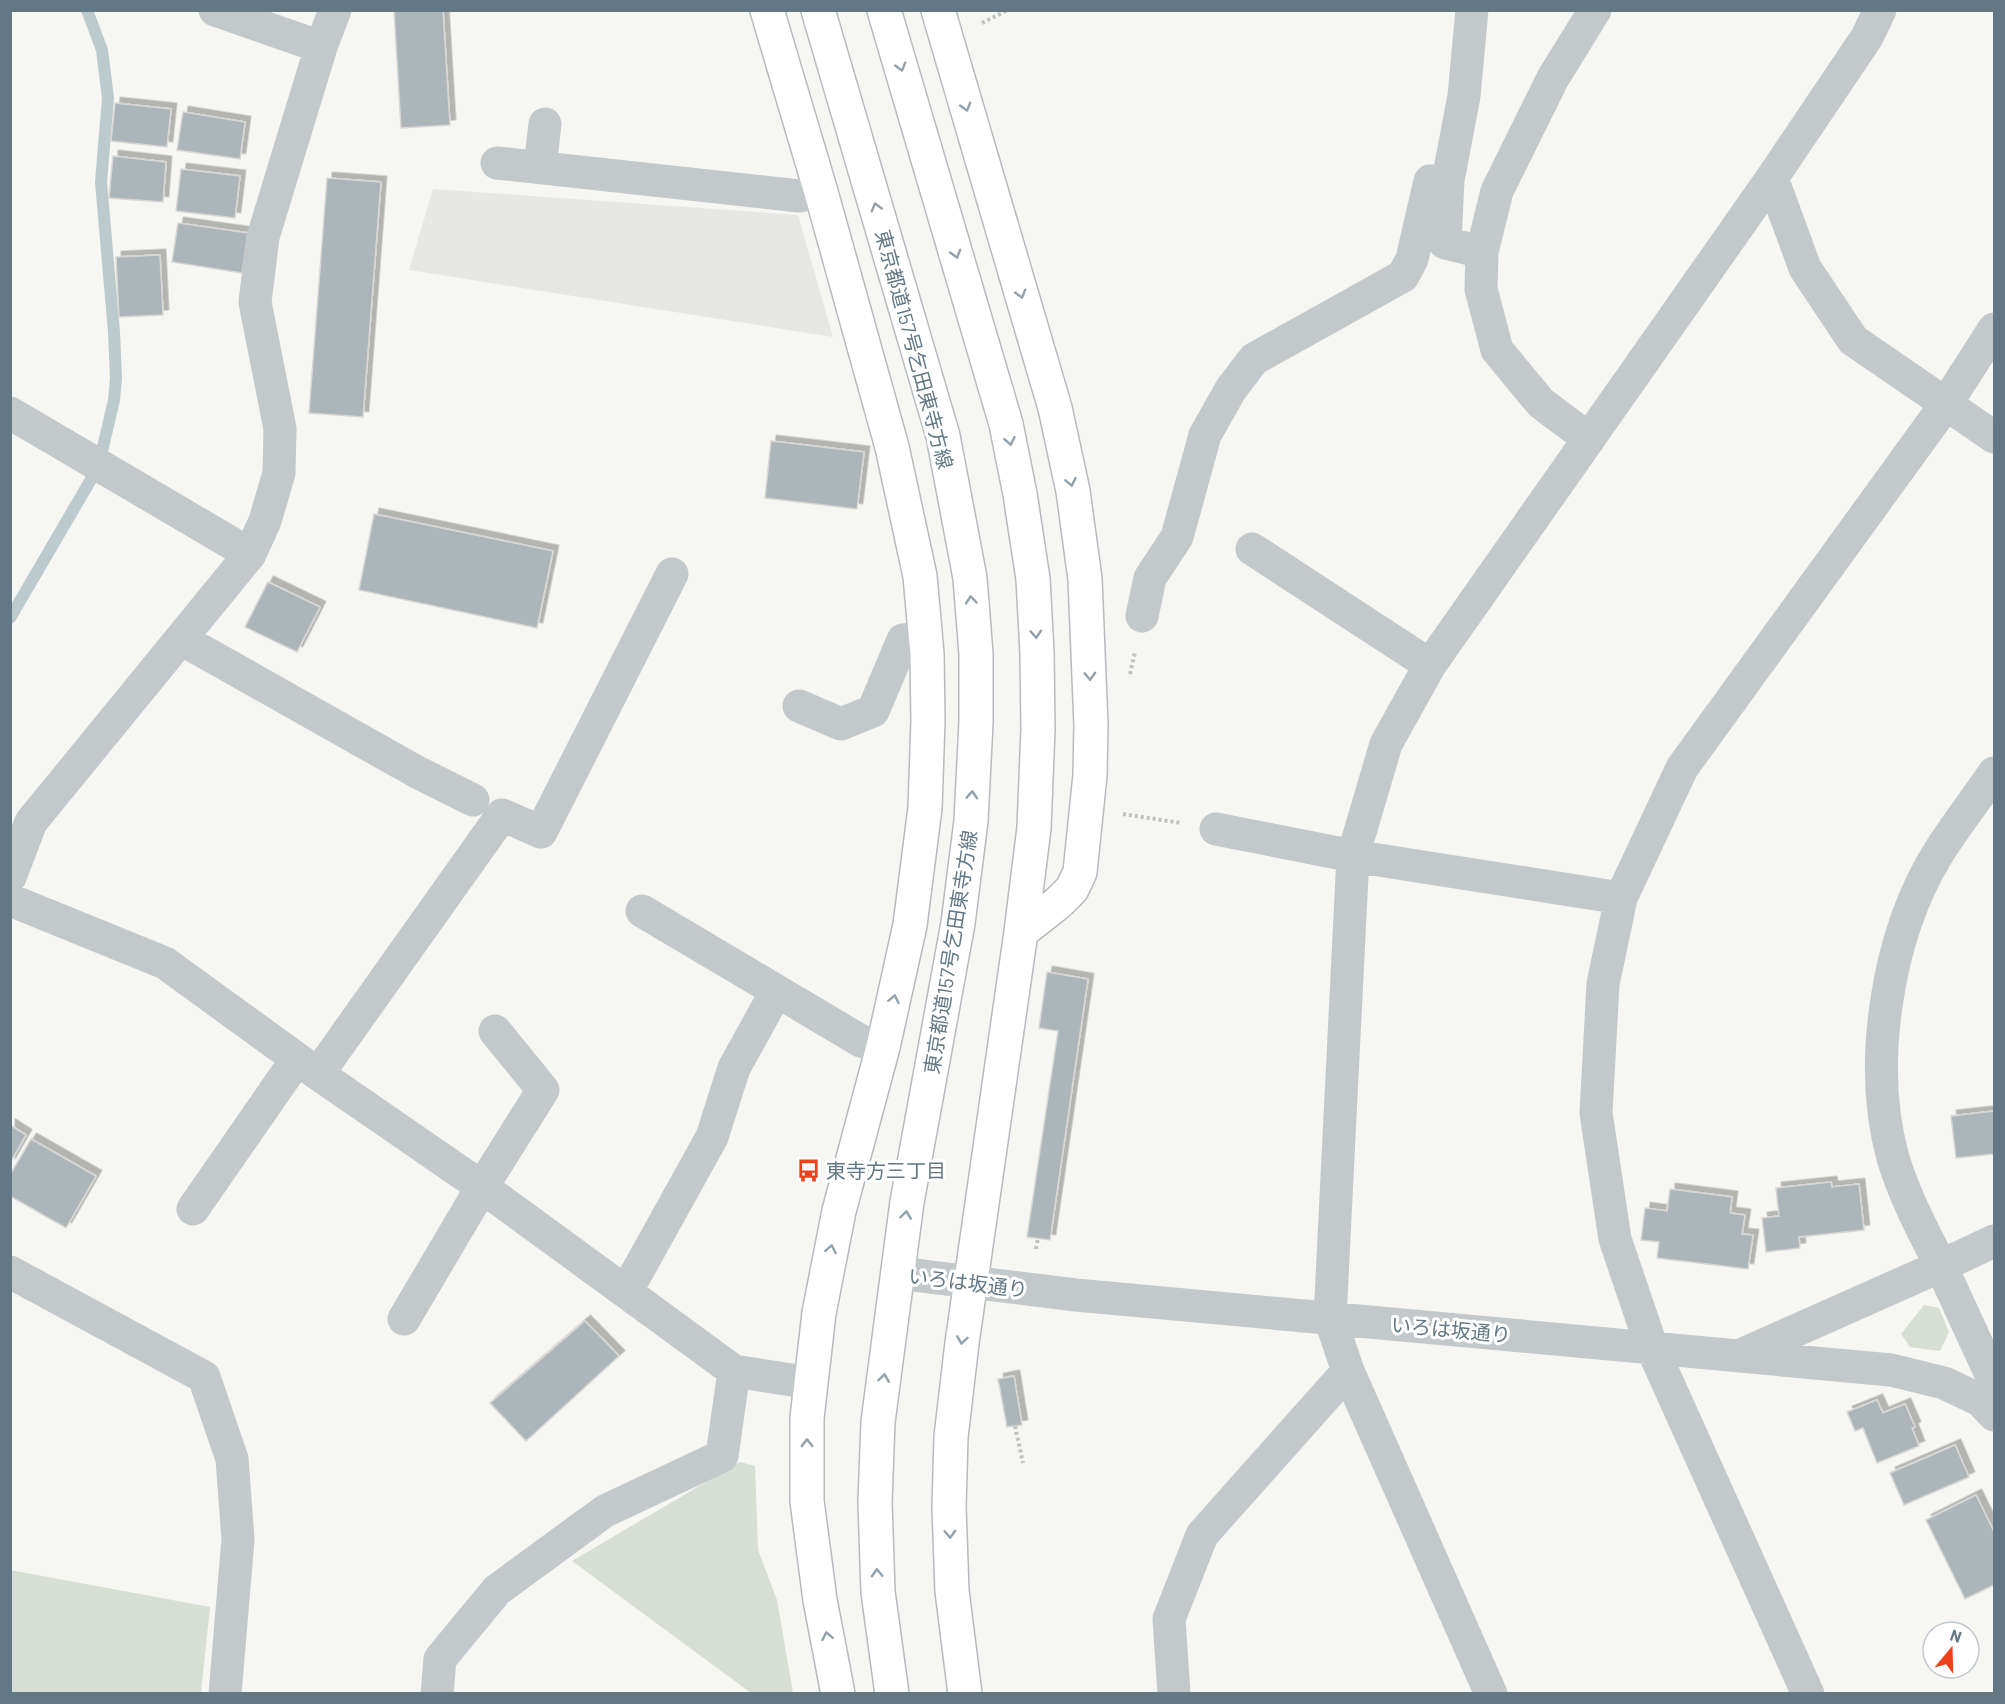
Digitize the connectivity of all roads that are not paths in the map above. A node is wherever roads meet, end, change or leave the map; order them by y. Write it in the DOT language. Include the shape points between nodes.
graph roads {
  1 [pos="215,10"];
  2 [pos="335,10"];
  3 [pos="767,10"];
  4 [pos="818,10"];
  5 [pos="884,10"];
  6 [pos="938,10"];
  7 [pos="1472,10"];
  8 [pos="1595,10"];
  9 [pos="1880,10"];
  10 [pos="321,47"];
  11 [pos="545,124"];
  12 [pos="497,163"];
  13 [pos="540,167"];
  14 [pos="1772,178"];
  15 [pos="1448,180"];
  16 [pos="821,192"];
  17 [pos="1482,252"];
  18 [pos="1995,329"];
  19 [pos="1947,404"];
  20 [pos="10,413"];
  21 [pos="1995,437"];
  22 [pos="1589,439"];
  23 [pos="1252,549"];
  24 [pos="250,554"];
  25 [pos="672,574"];
  26 [pos="1143,616"];
  27 [pos="926,638"];
  28 [pos="181,639"];
  29 [pos="1430,665"];
  30 [pos="800,706"];
  31 [pos="1995,773"];
  32 [pos="473,800"];
  33 [pos="1216,829"];
  34 [pos="1353,856"];
  35 [pos="10,877"];
  36 [pos="1621,898"];
  37 [pos="10,900"];
  38 [pos="642,911"];
  39 [pos="1021,932"];
  40 [pos="776,992"];
  41 [pos="495,1031"];
  42 [pos="884,1047"];
  43 [pos="308,1067"];
  44 [pos="482,1187"];
  45 [pos="193,1209"];
  46 [pos="1995,1241"];
  47 [pos="1941,1266"];
  48 [pos="10,1272"];
  49 [pos="898,1273"];
  50 [pos="970,1282"];
  51 [pos="626,1292"];
  52 [pos="1330,1318"];
  53 [pos="404,1319"];
  54 [pos="1652,1348"];
  55 [pos="1739,1356"];
  56 [pos="734,1371"];
  57 [pos="1348,1371"];
  58 [pos="1995,1381"];
  59 [pos="811,1383"];
  60 [pos="1995,1415"];
  61 [pos="225,1694"];
  62 [pos="436,1694"];
  63 [pos="838,1694"];
  64 [pos="892,1694"];
  65 [pos="965,1694"];
  66 [pos="1174,1694"];
  67 [pos="1491,1694"];
  68 [pos="1808,1694"];
  1 -- 10 [label="street"];
  2 -- 10 [label="street"];
  3 -- 16 [label="main road"];
  49 -- 4 [label="main road, 東京都道157号乞田東寺方線, one-way" via="907,1202 958,923 971,810 976,654 970,578 943,436"];
  5 -- 39 [label="main road, one-way" via="1006,424 1031,568 1038,729 1034,828"];
  6 -- 39 [label="main road, one-way" via="1055,408 1073,490 1085,579 1091,725 1080,872 1072,889"];
  7 -- 15 [label="street" via="1464,96"];
  8 -- 17 [label="street" via="1553,78 1497,191"];
  9 -- 14 [label="street" via="1867,37"];
  10 -- 24 [label="street" via="263,237 255,302 280,429 279,473"];
  11 -- 13 [label="street"];
  12 -- 13 [label="street"];
  13 -- 16 [label="street" via="799,196"];
  14 -- 19 [label="street" via="1804,268 1853,340"];
  14 -- 22 [label="street"];
  15 -- 17 [label="street" via="1445,243"];
  15 -- 26 [label="street" via="1430,181 1412,259 1403,276 1254,359 1231,389 1205,435 1177,537 1150,579"];
  16 -- 27 [label="main road" via="892,447 920,576"];
  17 -- 22 [label="street" via="1481,289 1497,350 1541,403"];
  18 -- 19 [label="street"];
  19 -- 21 [label="street"];
  19 -- 36 [label="street" via="1682,768"];
  20 -- 24 [label="street"];
  22 -- 29 [label="street"];
  23 -- 29 [label="street"];
  24 -- 28 [label="street"];
  25 -- 43 [label="street" via="541,832 502,815"];
  27 -- 30 [label="street" via="903,640 873,711 841,724"];
  42 -- 27 [label="main road, one-way" via="910,925 925,808"];
  28 -- 32 [label="street"];
  28 -- 35 [label="street" via="31,822"];
  29 -- 34 [label="street" via="1386,744"];
  31 -- 47 [label="street" via="1937,855 1916,898 1899,942 1882,1046 1883,1100 1893,1157"];
  33 -- 34 [label="street"];
  34 -- 36 [label="street"];
  34 -- 52 [label="street"];
  36 -- 54 [label="street" via="1603,984 1596,1113 1616,1239"];
  37 -- 43 [label="street" via="165,963"];
  38 -- 40 [label="street"];
  39 -- 50 [label="main road"];
  40 -- 42 [label="street" via="861,1041"];
  40 -- 51 [label="street" via="734,1068 712,1137"];
  41 -- 44 [label="street" via="543,1090"];
  59 -- 42 [label="main road, one-way" via="819,1313 839,1211"];
  43 -- 44 [label="street"];
  43 -- 45 [label="street"];
  44 -- 51 [label="street"];
  44 -- 53 [label="street"];
  46 -- 47 [label="street"];
  47 -- 55 [label="street"];
  47 -- 58 [label="street"];
  48 -- 61 [label="street" via="204,1377 232,1459 238,1539"];
  49 -- 50 [label="street, いろは坂通り"];
  64 -- 49 [label="main road, 東京都道157号乞田東寺方線, one-way" via="878,1592 875,1502 878,1422"];
  50 -- 52 [label="street, いろは坂通り"];
  50 -- 65 [label="main road, one-way" via="951,1437 949,1507 951,1591"];
  51 -- 56 [label="street"];
  52 -- 54 [label="street, いろは坂通り"];
  52 -- 57 [label="street"];
  54 -- 55 [label="street, いろは坂通り"];
  54 -- 68 [label="street"];
  55 -- 60 [label="street, いろは坂通り" via="1891,1370 1944,1383 1980,1400"];
  56 -- 59 [label="street"];
  56 -- 62 [label="street" via="722,1456 605,1511 497,1590 440,1659"];
  57 -- 66 [label="street" via="1202,1535 1169,1619"];
  57 -- 67 [label="street"];
  63 -- 59 [label="main road, one-way" via="807,1501"];
}
